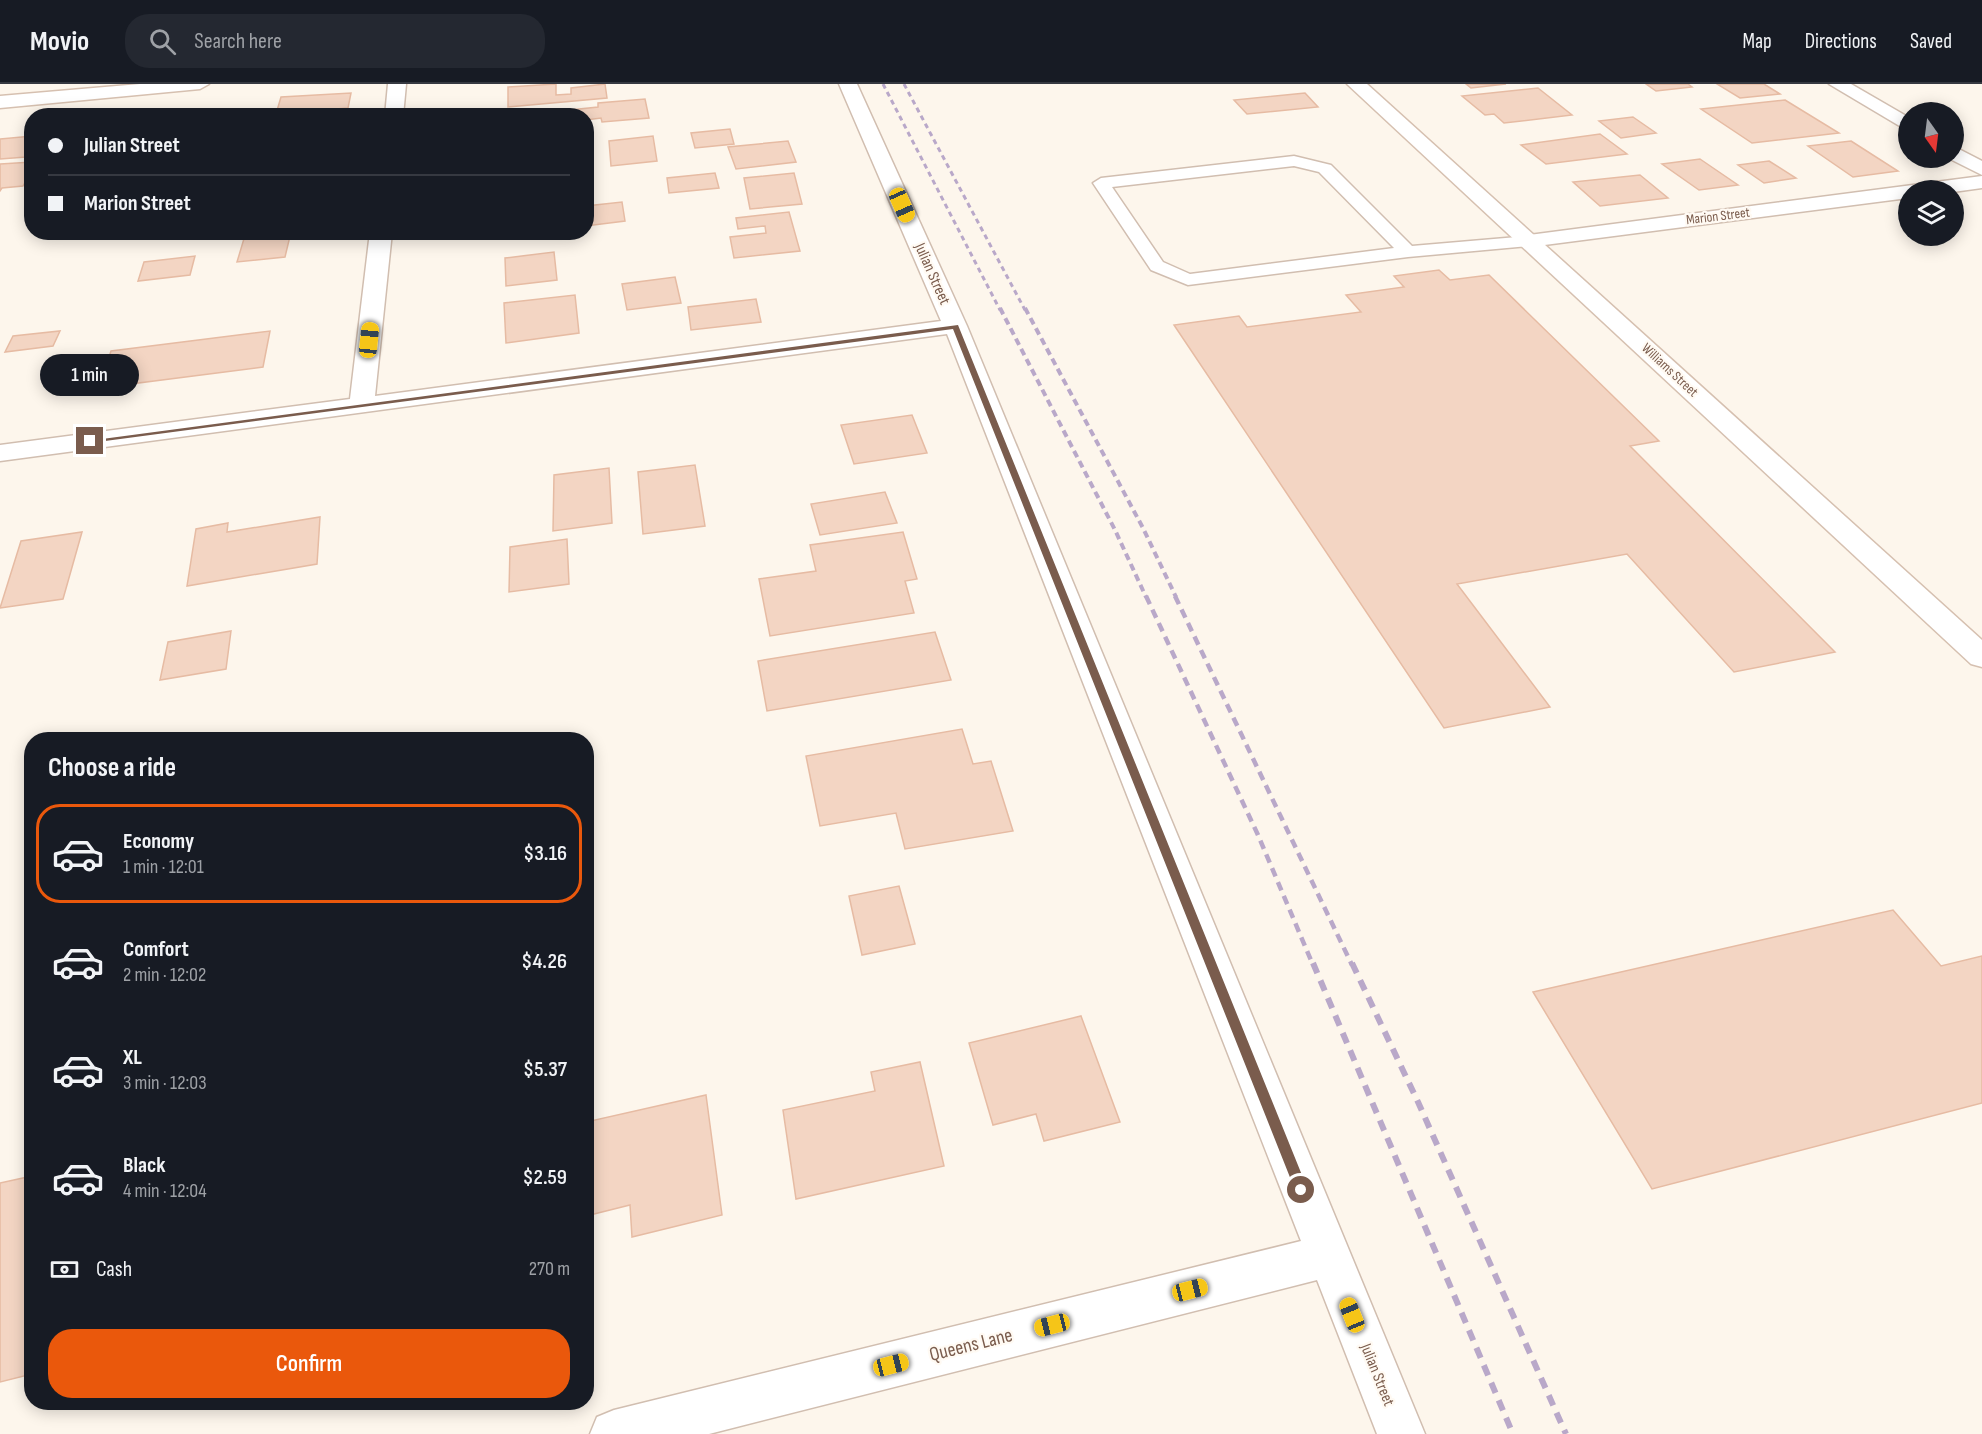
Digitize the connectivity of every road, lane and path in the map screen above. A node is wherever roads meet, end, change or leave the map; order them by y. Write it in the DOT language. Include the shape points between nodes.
graph roads {
  1 [pos="200,84"];
  2 [pos="397,84"];
  3 [pos="848,84"];
  4 [pos="1356,84"];
  5 [pos="1838,84"];
  6 [pos="0,102"];
  7 [pos="395,108"];
  8 [pos="1898,119"];
  9 [pos="1964,158"];
  10 [pos="1982,169"];
  11 [pos="1982,182"];
  12 [pos="1964,184"];
  13 [pos="1898,193"];
  14 [pos="380,240"];
  15 [pos="1529,241"];
  16 [pos="1408,252"];
  17 [pos="955,326"];
  18 [pos="362,405"];
  19 [pos="0,453"];
  20 [pos="1982,657"];
  21 [pos="1328,1256"];
  22 [pos="614,1434"];
  23 [pos="1401,1434"];
  1 -- 6 [label="street"];
  2 -- 7 [label="street"];
  3 -- 17 [label="street, Julian Street"];
  4 -- 15 [label="street, Williams Street"];
  5 -- 8 [label="street"];
  9 -- 10 [label="street"];
  11 -- 12 [label="street"];
  13 -- 15 [label="street, Marion Street"];
  14 -- 18 [label="street"];
  15 -- 16 [label="lane"];
  15 -- 20 [label="street, Williams Street"];
  16 -- 16 [label="lane" via="1188,280 1157,266 1101,183 1294,161 1325,168"];
  17 -- 18 [label="street"];
  17 -- 21 [label="street, Julian Street"];
  18 -- 19 [label="street"];
  21 -- 22 [label="street, Queens Lane"];
  21 -- 23 [label="street, Julian Street"];
}
